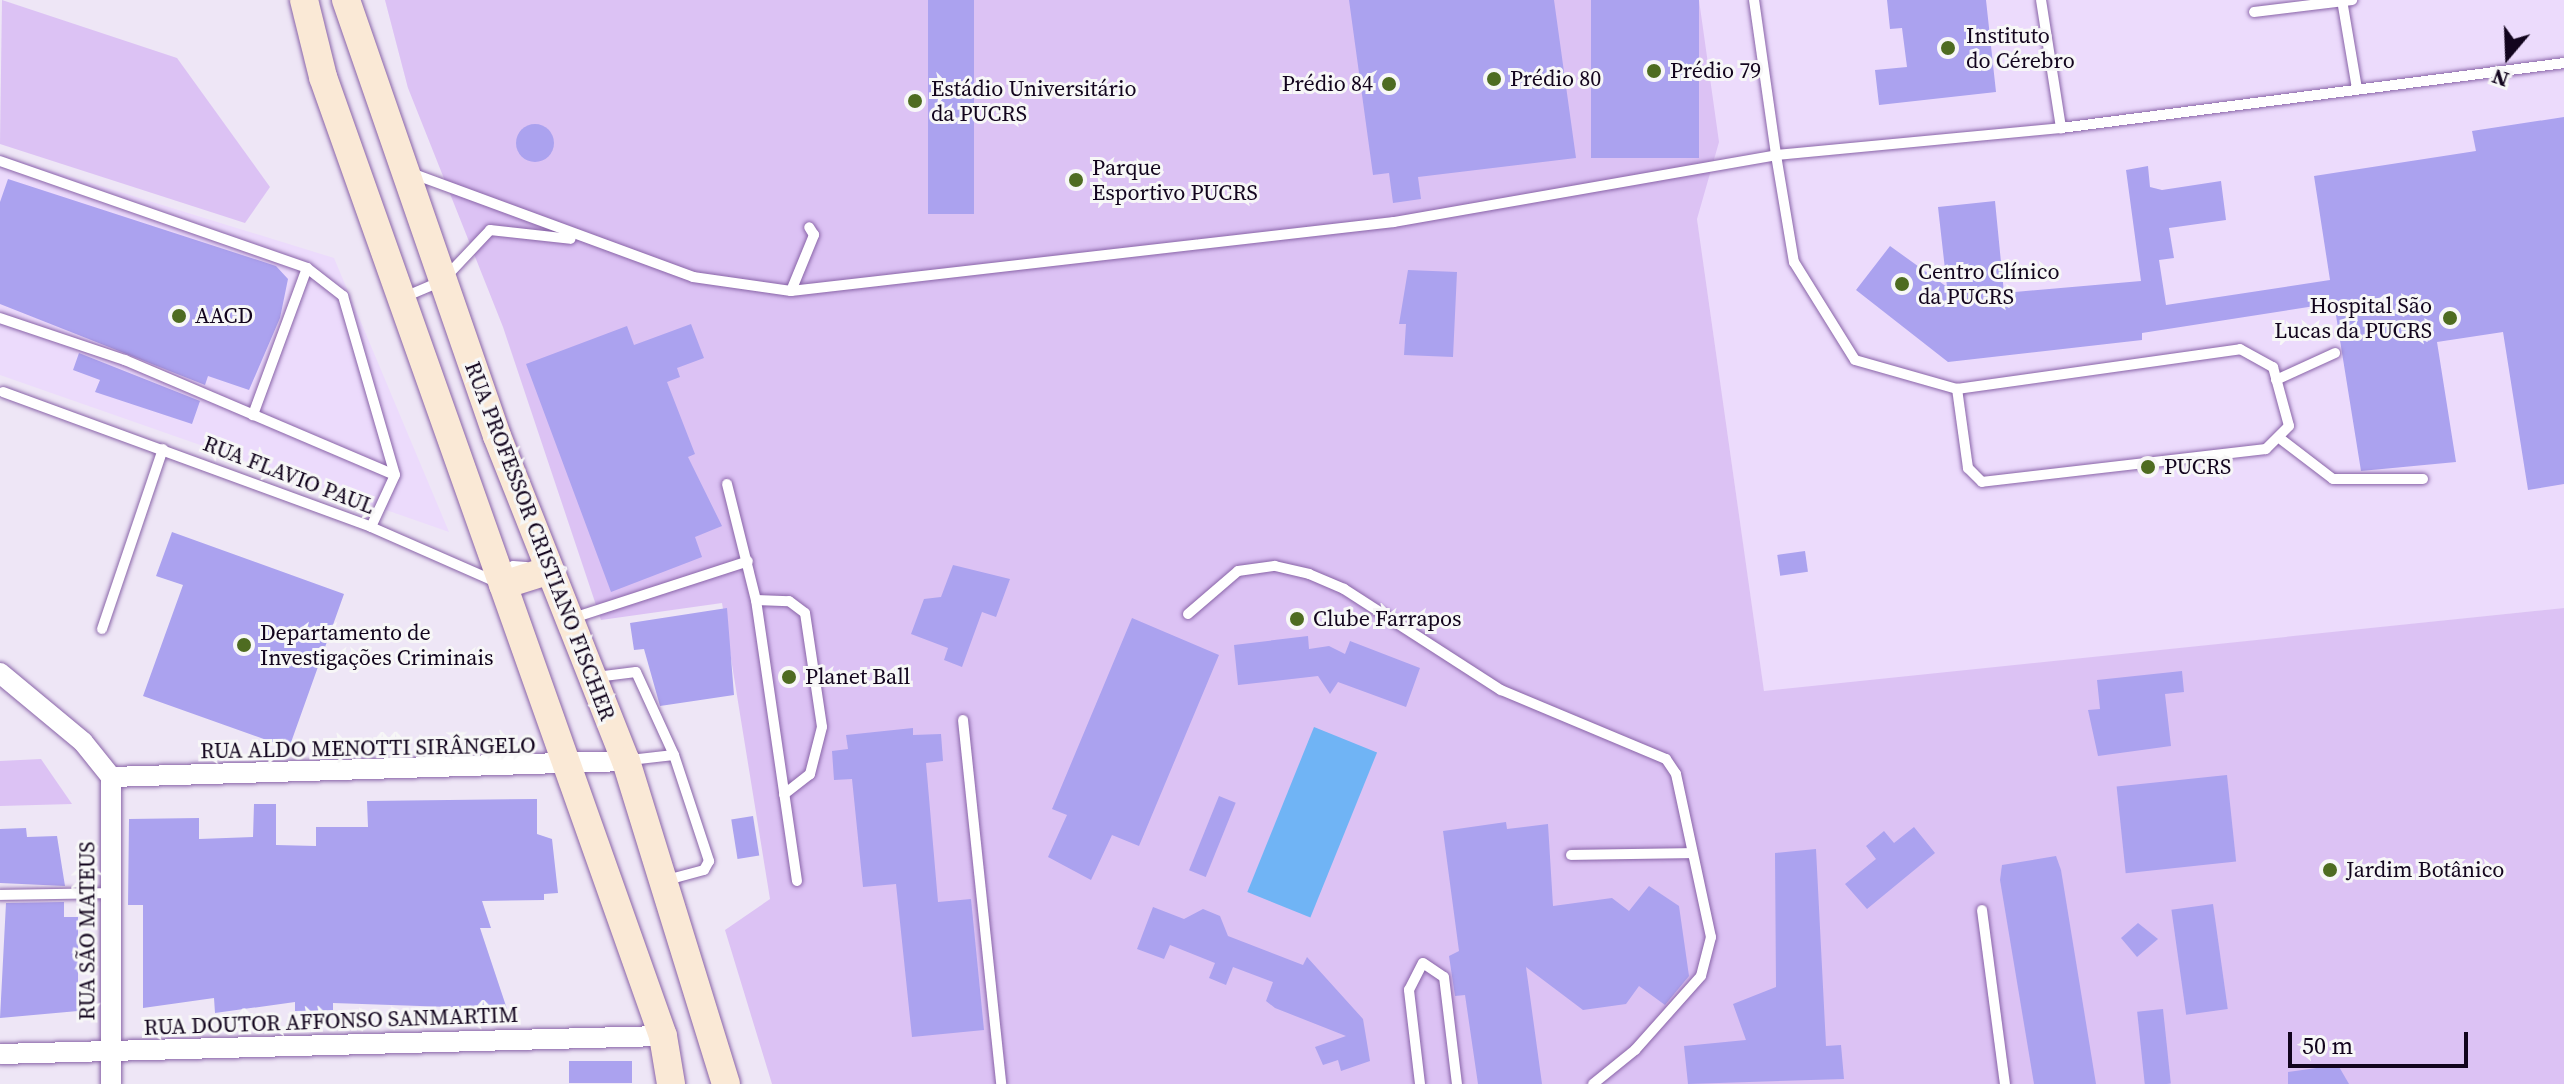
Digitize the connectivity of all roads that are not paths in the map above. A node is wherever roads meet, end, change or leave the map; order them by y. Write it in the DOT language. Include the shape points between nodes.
graph roads {
  1 [pos="304,0"];
  2 [pos="346,0"];
  3 [pos="1754,0"];
  4 [pos="2041,0"];
  5 [pos="2346,0"];
  6 [pos="2254,12"];
  7 [pos="2564,63"];
  8 [pos="2546,65"];
  9 [pos="2564,74"];
  10 [pos="2357,89"];
  11 [pos="2061,128"];
  12 [pos="1776,155"];
  13 [pos="0,161"];
  14 [pos="403,171"];
  15 [pos="809,227"];
  16 [pos="581,240"];
  17 [pos="307,268"];
  18 [pos="442,281"];
  19 [pos="791,291"];
  20 [pos="399,299"];
  21 [pos="0,318"];
  22 [pos="2335,353"];
  23 [pos="2276,380"];
  24 [pos="1957,389"];
  25 [pos="3,392"];
  26 [pos="253,415"];
  27 [pos="2282,440"];
  28 [pos="163,449"];
  29 [pos="395,475"];
  30 [pos="2423,479"];
  31 [pos="727,484"];
  32 [pos="371,527"];
  33 [pos="748,561"];
  34 [pos="550,570"];
  35 [pos="503,585"];
  36 [pos="756,600"];
  37 [pos="1188,614"];
  38 [pos="568,620"];
  39 [pos="102,629"];
  40 [pos="0,673"];
  41 [pos="591,678"];
  42 [pos="963,720"];
  43 [pos="674,755"];
  44 [pos="626,761"];
  45 [pos="568,767"];
  46 [pos="111,777"];
  47 [pos="784,794"];
  48 [pos="1692,853"];
  49 [pos="1571,855"];
  50 [pos="667,880"];
  51 [pos="797,881"];
  52 [pos="111,893"];
  53 [pos="0,895"];
  54 [pos="1982,910"];
  55 [pos="663,1036"];
  56 [pos="111,1052"];
  57 [pos="0,1054"];
  58 [pos="111,1084"];
  59 [pos="671,1084"];
  60 [pos="726,1084"];
  61 [pos="1001,1084"];
  62 [pos="1420,1084"];
  63 [pos="1457,1084"];
  64 [pos="1593,1084"];
  65 [pos="2005,1084"];
  1 -- 20 [label="main road" via="323,77"];
  2 -- 14 [label="main road, RUA PROFESSOR CRISTIANO FISCHER"];
  3 -- 12 [label="lane"];
  4 -- 11 [label="lane"];
  5 -- 6 [label="lane"];
  5 -- 10 [label="lane"];
  7 -- 8 [label="lane"];
  8 -- 9 [label="lane"];
  8 -- 10 [label="lane"];
  10 -- 11 [label="lane"];
  11 -- 12 [label="lane"];
  12 -- 19 [label="lane" via="1394,222"];
  12 -- 24 [label="lane" via="1794,262 1855,360"];
  13 -- 17 [label="lane"];
  14 -- 16 [label="lane" via="508,204"];
  14 -- 18 [label="main road, RUA PROFESSOR CRISTIANO FISCHER"];
  15 -- 19 [label="lane" via="814,235"];
  16 -- 18 [label="lane" via="490,230"];
  16 -- 19 [label="lane" via="693,277"];
  17 -- 26 [label="lane"];
  17 -- 29 [label="lane" via="343,296"];
  18 -- 20 [label="lane"];
  18 -- 34 [label="main road, RUA PROFESSOR CRISTIANO FISCHER"];
  20 -- 35 [label="main road"];
  21 -- 26 [label="lane" via="125,360"];
  22 -- 23 [label="lane"];
  23 -- 24 [label="lane" via="2266,361 2240,349"];
  23 -- 27 [label="lane" via="2289,426"];
  24 -- 27 [label="lane" via="1968,468 1982,482 2266,449"];
  25 -- 28 [label="lane, RUA FLAVIO PAUL"];
  26 -- 29 [label="lane"];
  27 -- 30 [label="lane" via="2333,479"];
  28 -- 32 [label="lane, RUA FLAVIO PAUL"];
  28 -- 39 [label="lane"];
  29 -- 32 [label="lane"];
  31 -- 33 [label="lane"];
  32 -- 35 [label="lane, RUA FLAVIO PAUL"];
  33 -- 36 [label="lane"];
  33 -- 38 [label="lane"];
  34 -- 35 [label="main road"];
  34 -- 38 [label="main road, RUA PROFESSOR CRISTIANO FISCHER"];
  35 -- 45 [label="main road"];
  36 -- 47 [label="lane"];
  36 -- 47 [label="lane" via="789,601 805,613 822,727 810,774"];
  37 -- 48 [label="lane" via="1238,571 1275,566 1344,589 1501,690 1666,759 1676,774"];
  38 -- 41 [label="main road, RUA PROFESSOR CRISTIANO FISCHER"];
  40 -- 46 [label="street" via="83,742"];
  41 -- 43 [label="lane" via="633,669"];
  41 -- 44 [label="main road, RUA PROFESSOR CRISTIANO FISCHER"];
  42 -- 61 [label="lane"];
  43 -- 44 [label="lane"];
  43 -- 50 [label="lane" via="709,861 704,870"];
  44 -- 45 [label="street, RUA ALDO MENOTTI SIRÂNGELO"];
  44 -- 50 [label="main road, RUA PROFESSOR CRISTIANO FISCHER"];
  45 -- 46 [label="street, RUA ALDO MENOTTI SIRÂNGELO"];
  45 -- 55 [label="main road"];
  46 -- 52 [label="street, RUA SÃO MATEUS"];
  47 -- 51 [label="lane"];
  48 -- 49 [label="lane"];
  48 -- 64 [label="lane" via="1711,937 1701,976 1635,1050"];
  50 -- 60 [label="main road, RUA PROFESSOR CRISTIANO FISCHER"];
  52 -- 53 [label="lane"];
  52 -- 56 [label="street, RUA SÃO MATEUS"];
  54 -- 65 [label="lane"];
  55 -- 56 [label="street, RUA DOUTOR AFFONSO SANMARTIM"];
  55 -- 59 [label="main road"];
  56 -- 57 [label="street, RUA DOUTOR AFFONSO SANMARTIM"];
  56 -- 58 [label="street, RUA SÃO MATEUS"];
  62 -- 63 [label="lane" via="1409,990 1423,963 1444,977"];
}
